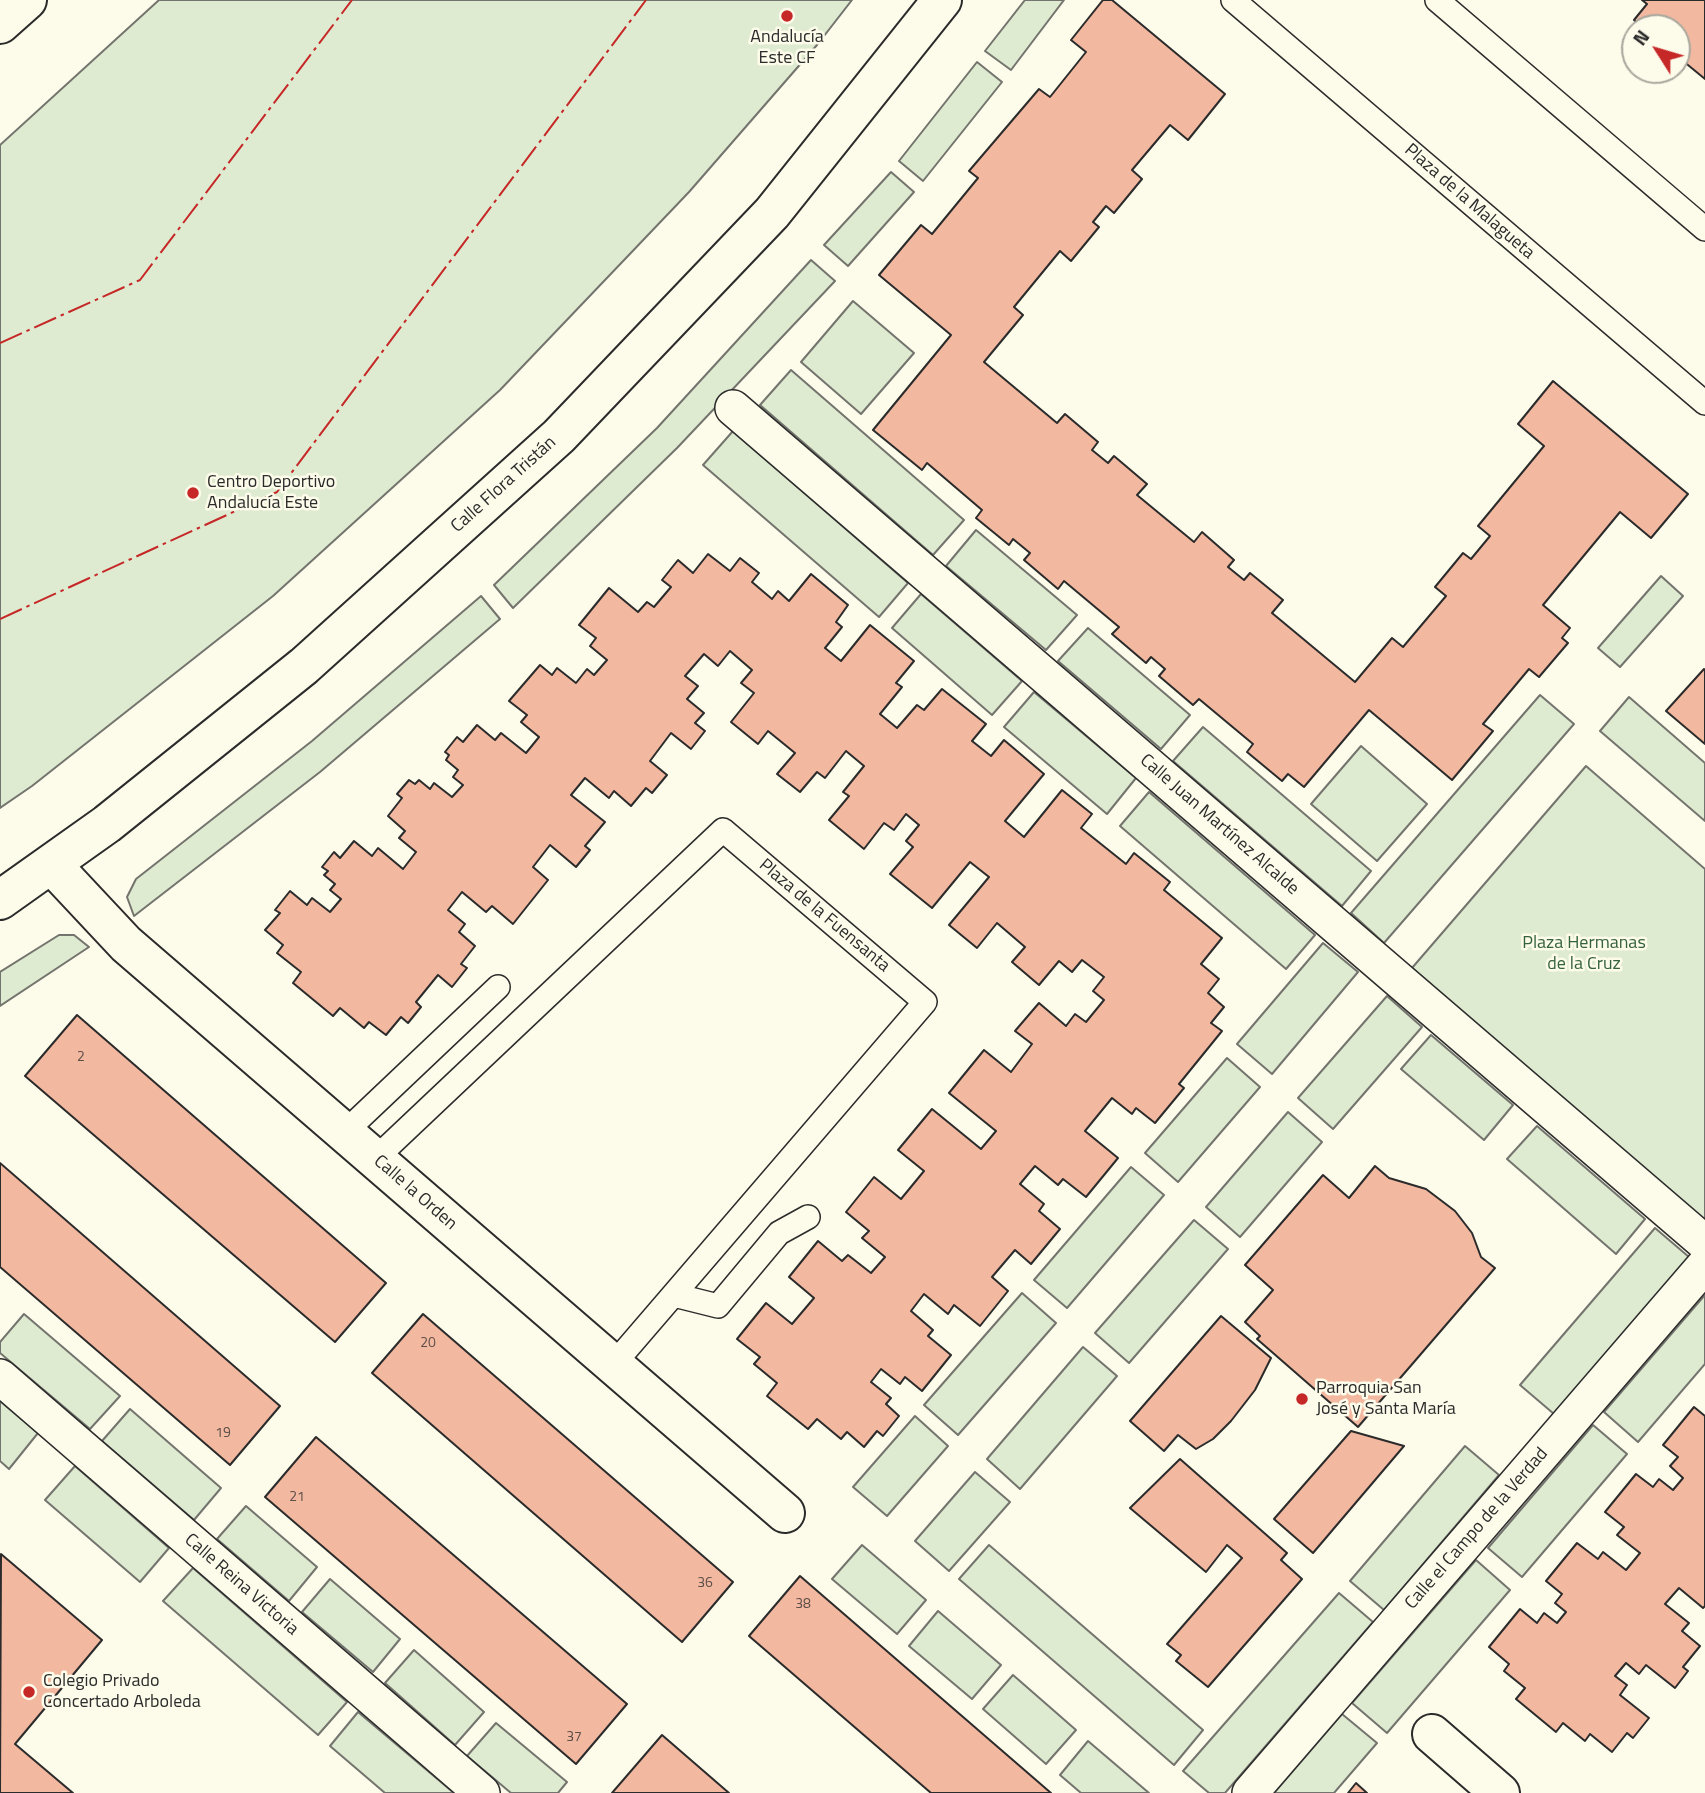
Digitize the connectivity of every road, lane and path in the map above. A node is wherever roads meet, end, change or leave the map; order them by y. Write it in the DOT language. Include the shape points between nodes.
graph roads {
  1 [pos="27,0"];
  2 [pos="942,0"];
  3 [pos="1233,0"];
  4 [pos="1437,0"];
  5 [pos="0,24"];
  6 [pos="1705,229"];
  7 [pos="1705,404"];
  8 [pos="733,408"];
  9 [pos="52,865"];
  10 [pos="0,900"];
  11 [pos="498,986"];
  12 [pos="345,1132"];
  13 [pos="375,1159"];
  14 [pos="808,1217"];
  15 [pos="1705,1242"];
  16 [pos="1705,1265"];
  17 [pos="674,1295"];
  18 [pos="613,1365"];
  19 [pos="0,1377"];
  20 [pos="785,1513"];
  21 [pos="1432,1734"];
  22 [pos="482,1793"];
  23 [pos="1250,1793"];
  24 [pos="1500,1793"];
  1 -- 5 [label="street"];
  2 -- 9 [label="street, Calle Flora Tristán" via="772,213 559,436 304,666"];
  3 -- 7 [label="lane, Plaza de la Malagueta"];
  4 -- 6 [label="lane"];
  8 -- 15 [label="street, Calle Juan Martínez Alcalde"];
  9 -- 10 [label="street, Calle Flora Tristán"];
  9 -- 12 [label="street, Calle la Orden" via="126,944"];
  11 -- 12 [label="lane"];
  12 -- 13 [label="street, Calle la Orden"];
  13 -- 17 [label="lane, Plaza de la Fuensanta" via="723,830 925,1002"];
  13 -- 18 [label="street, Calle la Orden"];
  14 -- 17 [label="lane" via="779,1233 718,1306"];
  16 -- 23 [label="street, Calle el Campo de la Verdad"];
  17 -- 18 [label="lane, Plaza de la Fuensanta"];
  18 -- 20 [label="street, Calle la Orden"];
  19 -- 22 [label="street, Calle Reina Victoria"];
  21 -- 24 [label="street"];
}
